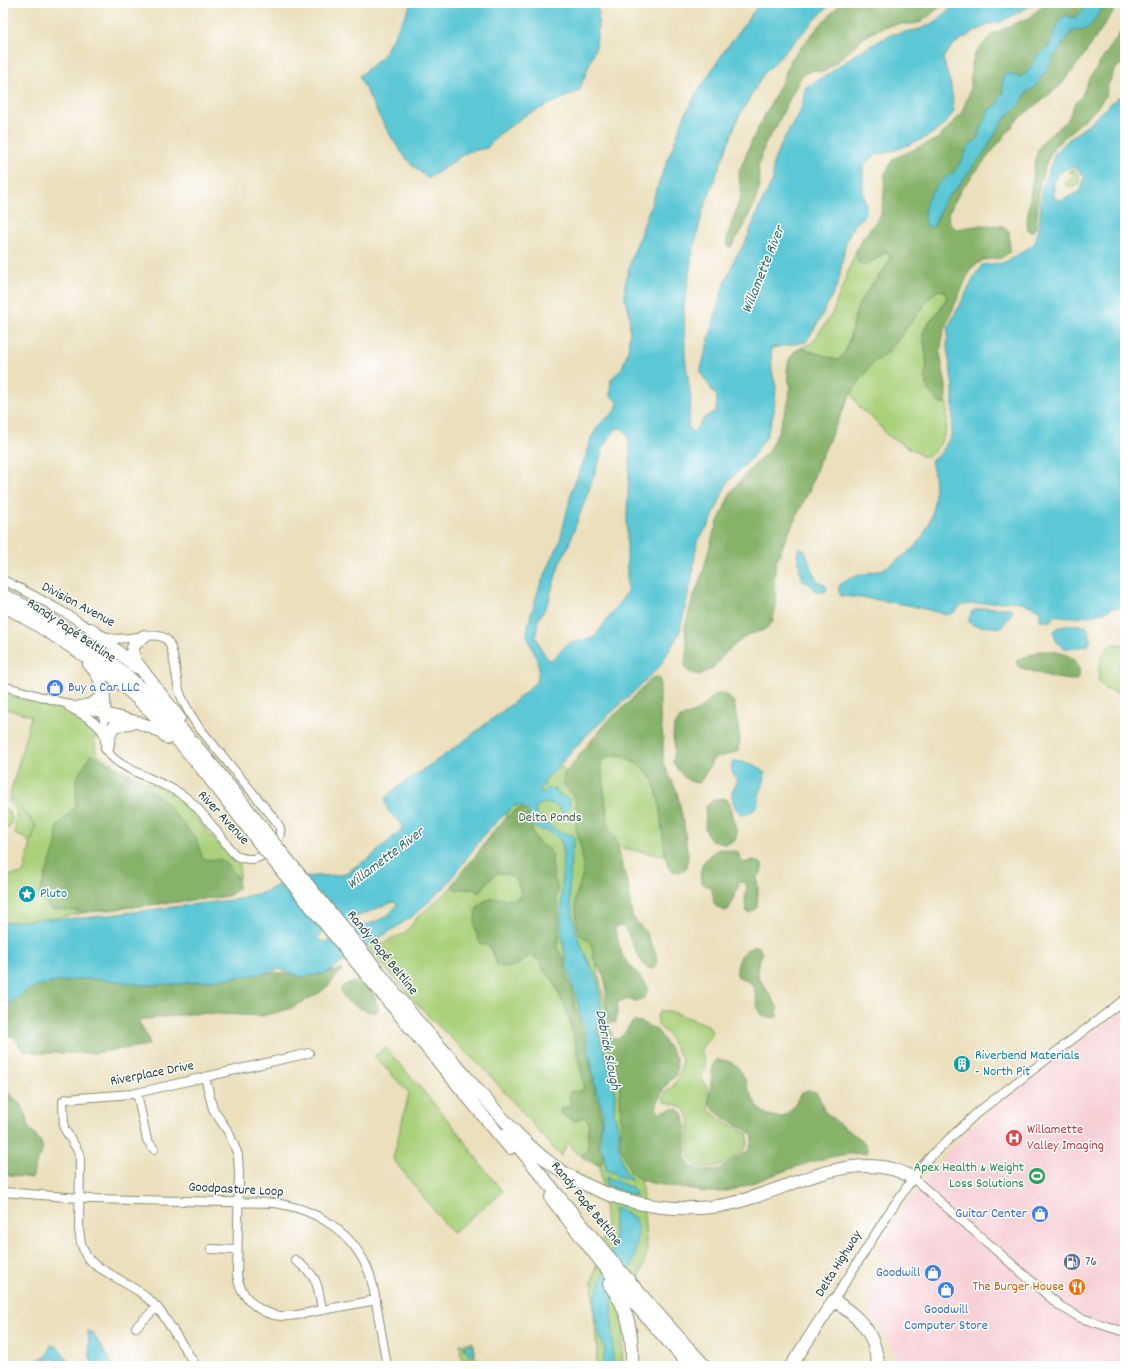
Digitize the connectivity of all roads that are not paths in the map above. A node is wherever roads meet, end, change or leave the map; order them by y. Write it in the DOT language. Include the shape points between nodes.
graph roads {
  1 [pos="3,580"];
  2 [pos="3,595"];
  3 [pos="3,605"];
  4 [pos="91,629"];
  5 [pos="144,636"];
  6 [pos="69,645"];
  7 [pos="145,674"];
  8 [pos="3,686"];
  9 [pos="104,691"];
  10 [pos="60,702"];
  11 [pos="80,707"];
  12 [pos="104,714"];
  13 [pos="134,722"];
  14 [pos="105,736"];
  15 [pos="107,748"];
  16 [pos="206,757"];
  17 [pos="240,817"];
  18 [pos="265,840"];
  19 [pos="374,975"];
  20 [pos="1125,999"];
  21 [pos="413,1016"];
  22 [pos="309,1053"];
  23 [pos="205,1077"];
  24 [pos="137,1093"];
  25 [pos="154,1149"];
  26 [pos="913,1178"];
  27 [pos="3,1192"];
  28 [pos="79,1199"];
  29 [pos="238,1202"];
  30 [pos="211,1249"];
  31 [pos="237,1250"];
  32 [pos="295,1260"];
  33 [pos="604,1264"];
  34 [pos="630,1290"];
  35 [pos="376,1300"];
  36 [pos="834,1300"];
  37 [pos="157,1307"];
  38 [pos="322,1310"];
  39 [pos="136,1327"];
  40 [pos="1125,1332"];
  41 [pos="196,1366"];
  42 [pos="387,1366"];
  43 [pos="632,1366"];
  44 [pos="690,1366"];
  45 [pos="705,1366"];
  46 [pos="791,1366"];
  47 [pos="879,1366"];
  1 -- 4 [label="street, Division Avenue"];
  2 -- 16 [label="highway, Randy Papé Beltline" via="45,616 109,660 153,700"];
  3 -- 6 [label="highway, Randy Papé Beltline" via="40,625"];
  4 -- 5 [label="street, Division Avenue" via="118,639"];
  4 -- 7 [label="highway"];
  5 -- 7 [label="highway" via="134,645 132,652"];
  5 -- 15 [label="street, River Avenue" via="157,635 168,641 179,688 188,712 276,821 280,831 278,840 257,858 246,859 237,855 185,797 120,763"];
  6 -- 9 [label="highway" via="96,672"];
  6 -- 17 [label="highway, Randy Papé Beltline" via="106,671 156,717"];
  7 -- 16 [label="highway"];
  8 -- 10 [label="street"];
  9 -- 11 [label="highway" via="95,703"];
  9 -- 12 [label="highway"];
  10 -- 11 [label="street"];
  10 -- 14 [label="street" via="96,724"];
  11 -- 12 [label="street"];
  12 -- 13 [label="highway"];
  12 -- 14 [label="street"];
  13 -- 15 [label="highway" via="113,726"];
  13 -- 17 [label="highway" via="165,735"];
  14 -- 15 [label="street"];
  16 -- 18 [label="highway, Randy Papé Beltline"];
  17 -- 18 [label="highway, Randy Papé Beltline"];
  18 -- 19 [label="highway, Randy Papé Beltline, bridge"];
  19 -- 21 [label="highway, Randy Papé Beltline"];
  19 -- 33 [label="highway, Randy Papé Beltline"];
  20 -- 26 [label="street, Delta Highway" via="970,1118"];
  21 -- 26 [label="highway" via="524,1140 554,1166 617,1198 666,1208 719,1206 830,1171 855,1166 894,1169"];
  21 -- 33 [label="highway, Randy Papé Beltline"];
  22 -- 23 [label="street, Riverplace Drive"];
  23 -- 24 [label="street, Riverplace Drive"];
  23 -- 29 [label="street, Riverplace Drive" via="213,1109 236,1148 239,1167"];
  24 -- 25 [label="street" via="147,1140"];
  24 -- 28 [label="street, Riverplace Drive" via="63,1101 64,1128 80,1158"];
  26 -- 36 [label="street, Delta Highway"];
  26 -- 40 [label="street" via="1060,1306 1081,1318"];
  27 -- 28 [label="street, Goodpasture Loop"];
  28 -- 29 [label="street, Goodpasture Loop"];
  28 -- 37 [label="street" via="79,1234 86,1256 95,1265 145,1296"];
  29 -- 31 [label="street, Riverplace Drive"];
  29 -- 35 [label="street, Goodpasture Loop" via="295,1207 331,1224 346,1237 359,1254 370,1277"];
  30 -- 31 [label="street"];
  31 -- 38 [label="street, Riverplace Drive" via="238,1282 241,1290 256,1307 280,1316"];
  32 -- 38 [label="street" via="314,1277"];
  33 -- 34 [label="highway, Randy Papé Beltline"];
  33 -- 43 [label="highway" via="629,1321"];
  34 -- 44 [label="highway, Randy Papé Beltline"];
  34 -- 45 [label="highway, Randy Papé Beltline" via="667,1324"];
  35 -- 38 [label="street, Riverplace Drive"];
  35 -- 42 [label="street, Goodpasture Loop"];
  36 -- 46 [label="highway, Delta Highway"];
  36 -- 47 [label="highway" via="868,1330"];
  37 -- 39 [label="street"];
  37 -- 41 [label="street"];
}
